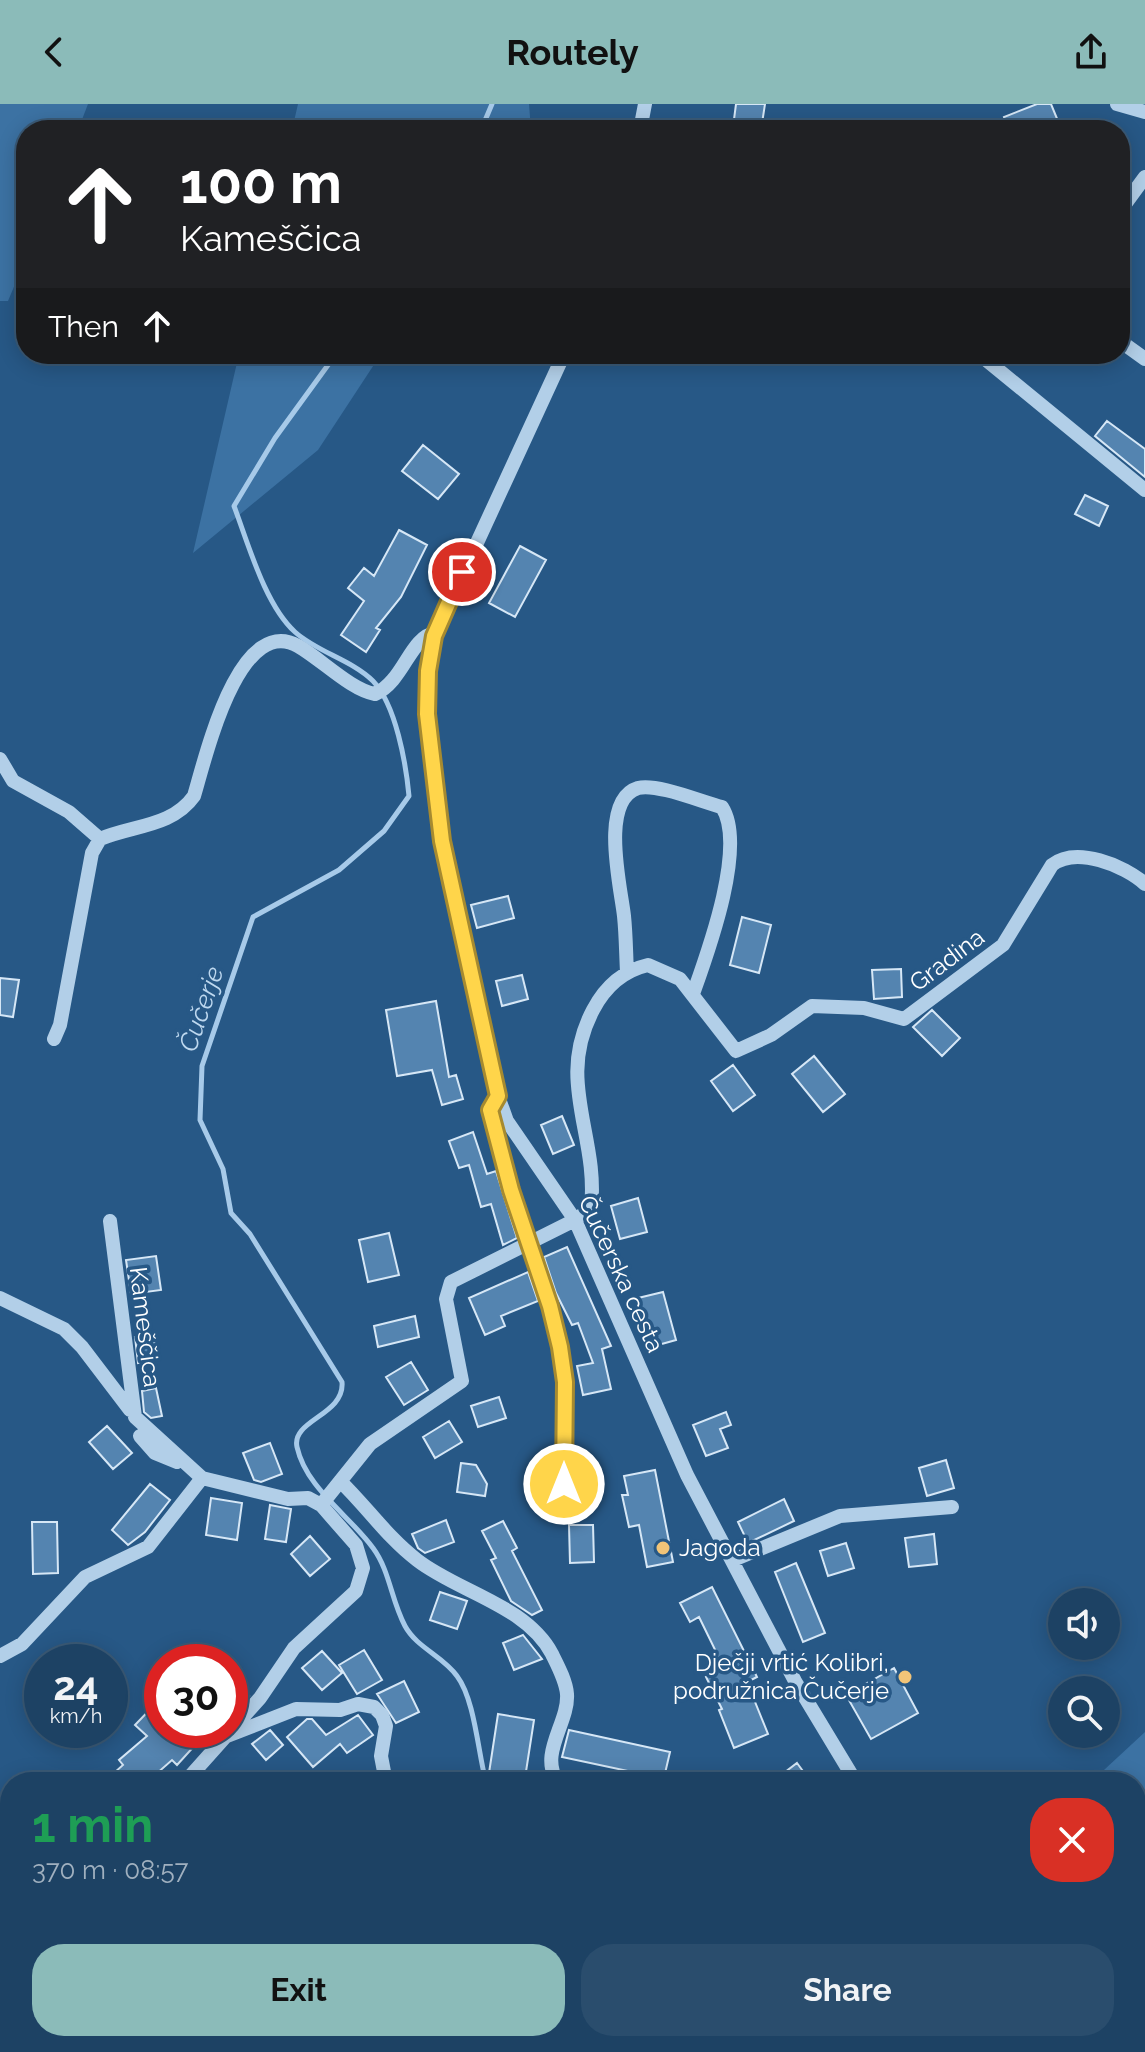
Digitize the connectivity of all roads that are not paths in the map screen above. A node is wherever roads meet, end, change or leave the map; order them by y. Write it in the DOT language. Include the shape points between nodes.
graph roads {
  1 [pos="1117,104"];
  2 [pos="1145,112"];
  3 [pos="1145,177"];
  4 [pos="1130,197"];
  5 [pos="559,364"];
  6 [pos="991,364"];
  7 [pos="1145,490"];
  8 [pos="435,633"];
  9 [pos="0,759"];
  10 [pos="100,839"];
  11 [pos="1145,884"];
  12 [pos="627,972"];
  13 [pos="693,994"];
  14 [pos="54,1039"];
  15 [pos="498,1096"];
  16 [pos="575,1220"];
  17 [pos="110,1221"];
  18 [pos="529,1242"];
  19 [pos="0,1298"];
  20 [pos="135,1417"];
  21 [pos="140,1436"];
  22 [pos="182,1463"];
  23 [pos="202,1478"];
  24 [pos="329,1495"];
  25 [pos="565,1505"];
  26 [pos="952,1507"];
  27 [pos="733,1560"];
  28 [pos="0,1656"];
  29 [pos="248,1711"];
  30 [pos="248,1728"];
  31 [pos="215,1748"];
  32 [pos="194,1772"];
  33 [pos="384,1772"];
  34 [pos="552,1772"];
  35 [pos="850,1772"];
  1 -- 2 [label="street"];
  3 -- 4 [label="street"];
  5 -- 8 [label="street, Čučerska cesta"];
  6 -- 7 [label="street"];
  8 -- 10 [label="street" via="421,638 389,688 375,694 294,643 266,645 244,664 228,691 194,796 185,809"];
  8 -- 15 [label="street, Čučerska cesta" via="427,714 436,808"];
  9 -- 10 [label="street" via="13,781 69,812"];
  10 -- 14 [label="street" via="92,853"];
  11 -- 13 [label="street, Gradina" via="1125,870 1075,855 1062,857 1003,945 904,1019 864,1008 812,1006 771,1035 736,1051"];
  12 -- 13 [label="street, Gradina" via="648,965 661,969"];
  12 -- 13 [label="street" via="615,859 624,799 650,787 722,807 731,823 726,895"];
  12 -- 16 [label="street" via="599,998 577,1046 576,1081 593,1185 591,1208"];
  15 -- 16 [label="street, Čučerska cesta" via="507,1121"];
  15 -- 18 [label="street" via="490,1110"];
  16 -- 18 [label="street"];
  16 -- 27 [label="street, Čučerska cesta" via="687,1475"];
  17 -- 20 [label="street, Kameščica"];
  18 -- 24 [label="street" via="451,1282 447,1311 462,1381 370,1444"];
  18 -- 25 [label="street" via="563,1371"];
  19 -- 20 [label="street" via="64,1329"];
  20 -- 22 [label="street, Kameščica"];
  21 -- 22 [label="street" via="155,1453"];
  22 -- 23 [label="street, Kameščica"];
  23 -- 24 [label="street, Kameščica" via="288,1499"];
  23 -- 28 [label="street" via="148,1547 85,1577 22,1644"];
  24 -- 29 [label="street" via="356,1545 361,1579 344,1603 294,1648"];
  24 -- 34 [label="street" via="421,1563 535,1631 550,1650 568,1695 554,1740"];
  26 -- 27 [label="street" via="840,1516"];
  27 -- 35 [label="street, Čučerska cesta" via="795,1681"];
  30 -- 33 [label="street" via="296,1709 374,1707 386,1726"];
  31 -- 32 [label="street"];
}
